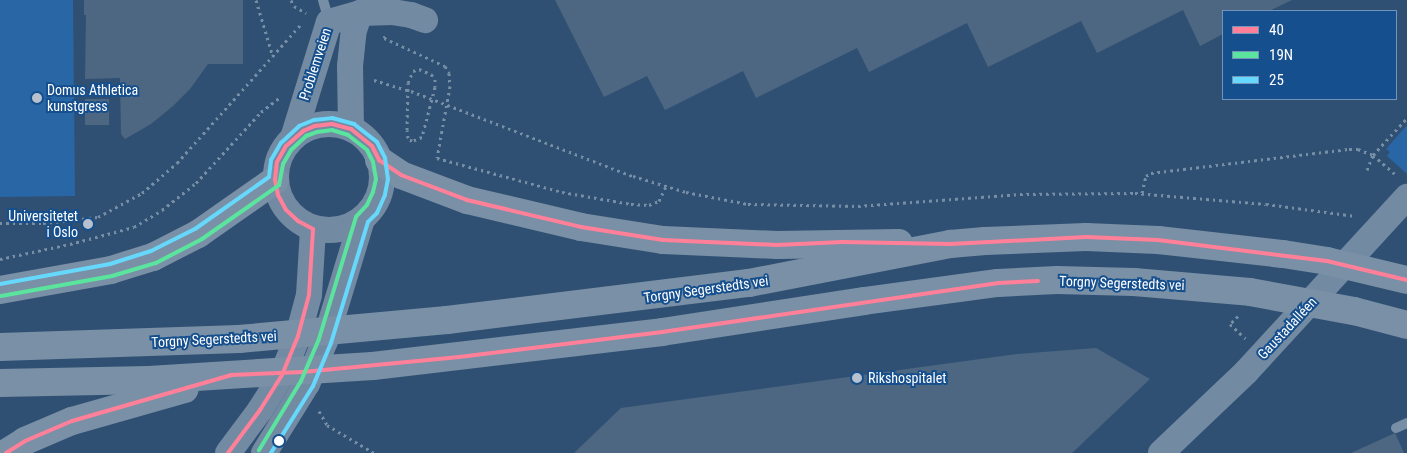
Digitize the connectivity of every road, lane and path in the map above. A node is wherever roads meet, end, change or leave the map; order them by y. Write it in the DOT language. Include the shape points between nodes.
graph roads {
  1 [pos="256,0"];
  2 [pos="291,0"];
  3 [pos="320,12"];
  4 [pos="360,13"];
  5 [pos="425,20"];
  6 [pos="302,22"];
  7 [pos="384,38"];
  8 [pos="273,58"];
  9 [pos="441,103"];
  10 [pos="429,111"];
  11 [pos="261,112"];
  12 [pos="1407,118"];
  13 [pos="351,129"];
  14 [pos="293,138"];
  15 [pos="1373,155"];
  16 [pos="378,160"];
  17 [pos="1367,170"];
  18 [pos="275,180"];
  19 [pos="666,186"];
  20 [pos="1404,188"];
  21 [pos="1142,193"];
  22 [pos="1321,211"];
  23 [pos="362,219"];
  24 [pos="0,223"];
  25 [pos="313,229"];
  26 [pos="950,244"];
  27 [pos="0,259"];
  28 [pos="1407,280"];
  29 [pos="0,290"];
  30 [pos="1407,325"];
  31 [pos="0,347"];
  32 [pos="224,377"];
  33 [pos="0,383"];
  34 [pos="317,406"];
  35 [pos="1407,423"];
  36 [pos="1396,428"];
  37 [pos="6,453"];
  38 [pos="228,453"];
  39 [pos="264,453"];
  40 [pos="374,453"];
  41 [pos="1161,453"];
  1 -- 8 [label="path"];
  2 -- 3 [label="path" via="294,6"];
  3 -- 4 [label="main road, Problemveien"];
  3 -- 14 [label="main road, Problemveien"];
  4 -- 5 [label="main road, Problemveien" via="392,12"];
  4 -- 13 [label="main road, Problemveien" via="354,30 350,66"];
  6 -- 8 [label="path"];
  7 -- 19 [label="path" via="445,66 449,73 450,86 437,158 562,192 632,204 649,205 659,201"];
  8 -- 24 [label="path" via="177,163 142,193 98,217"];
  9 -- 19 [label="path"];
  10 -- 10 [label="path" via="422,137 412,141 407,130 408,83 418,68 427,70 435,79"];
  11 -- 27 [label="path" via="196,183 134,227"];
  12 -- 15 [label="path"];
  13 -- 14 [label="main road" via="332,124 316,126"];
  13 -- 16 [label="main road" via="372,146"];
  14 -- 18 [label="main road" via="277,162"];
  15 -- 17 [label="path"];
  15 -- 20 [label="path"];
  15 -- 21 [label="path" via="1349,148 1150,173 1146,176"];
  16 -- 23 [label="main road" via="382,179 379,194 372,209"];
  16 -- 26 [label="highway" via="402,175 467,200 581,227 663,240 777,245 842,242"];
  18 -- 25 [label="main road" via="286,210"];
  18 -- 29 [label="highway" via="198,234 153,257 111,270"];
  19 -- 21 [label="path" via="748,204 821,206 1049,193"];
  20 -- 41 [label="main road, Gaustadalléen" via="1246,372"];
  21 -- 22 [label="path"];
  23 -- 25 [label="main road" via="352,226 333,230"];
  23 -- 39 [label="main road" via="307,384"];
  25 -- 38 [label="main road" via="309,295 298,336 282,375"];
  26 -- 28 [label="highway, Torgny Segerstedts vei" via="1104,238 1158,240 1283,254"];
  26 -- 31 [label="highway, Torgny Segerstedts vei" via="740,285 386,327 239,338"];
  30 -- 32 [label="highway, Torgny Segerstedts vei" via="1250,292 1134,282 1057,280 998,283 662,332 373,366"];
  32 -- 33 [label="highway, Torgny Segerstedts vei"];
  32 -- 37 [label="highway" via="72,421 25,441"];
  34 -- 40 [label="path" via="327,425"];
  35 -- 36 [label="lane"];
}
